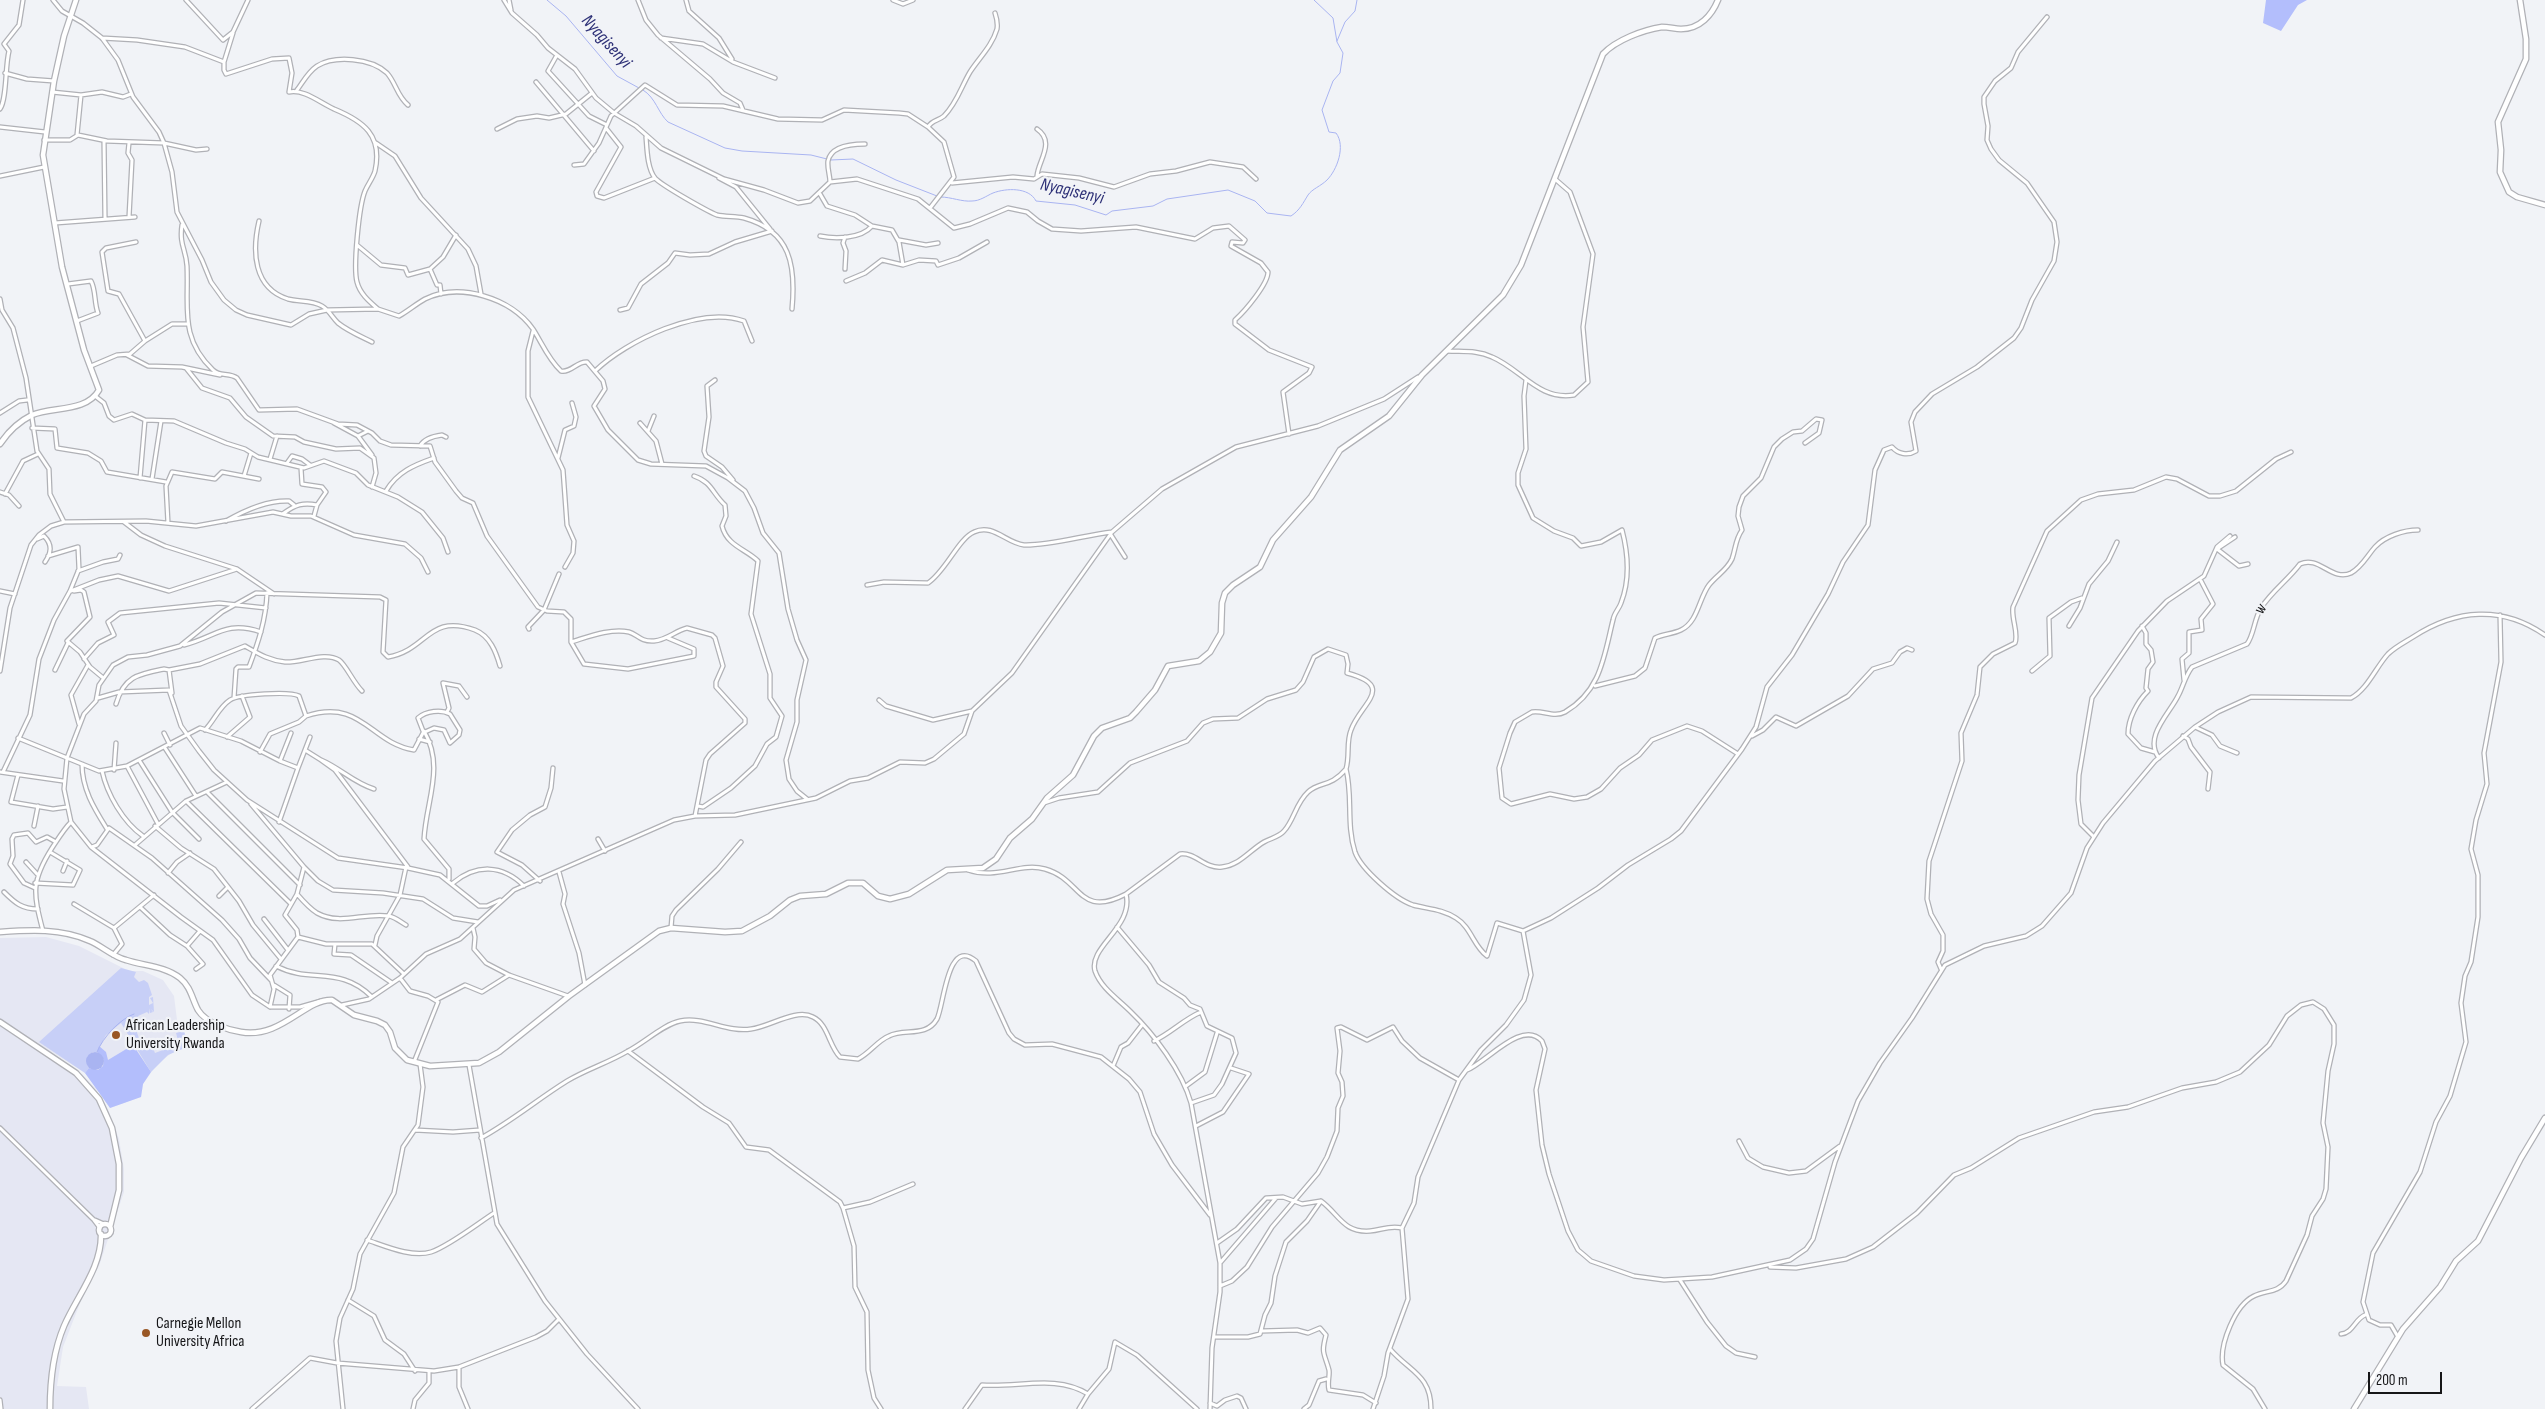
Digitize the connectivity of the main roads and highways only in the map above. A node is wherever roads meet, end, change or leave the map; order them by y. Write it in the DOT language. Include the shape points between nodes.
graph roads {
  1 [pos="76,0"];
  2 [pos="1718,0"];
  3 [pos="2520,0"];
  4 [pos="2545,205"];
  5 [pos="0,444"];
  6 [pos="0,932"];
  7 [pos="0,1022"];
  8 [pos="2545,1118"];
  9 [pos="112,1214"];
  10 [pos="110,1227"];
  11 [pos="102,1228"];
  12 [pos="107,1236"];
  13 [pos="101,1244"];
  14 [pos="50,1409"];
  15 [pos="2354,1409"];
  1 -- 5 [label="main road" via="54,81 44,140 44,167 62,268 84,350 99,390 95,396 75,406 32,415 14,427"];
  2 -- 6 [label="main road" via="1711,15 1697,25 1643,32 1612,46 1603,54 1521,265 1509,287 1422,375 1381,422 1340,450 1311,496 1273,540 1260,567 1225,593 1221,633 1210,652 1198,661 1168,666 1155,690 1130,718 1102,728 1094,736 1073,775 1052,792 1032,819 1010,838 996,859 979,869 947,870 909,894 890,899 878,896 863,883 848,883 826,894 790,900 753,927 742,931 670,928 652,934 494,1055 469,1065 414,1063 398,1053 390,1032 382,1023 354,1016 332,1000 323,1001 271,1029 256,1033 240,1032 204,1017 187,986 168,970 113,955 65,933"];
  3 -- 4 [label="main road" via="2526,54 2510,100 2498,122 2500,172 2509,192"];
  7 -- 9 [label="main road" via="76,1073 99,1099 112,1128 120,1164 119,1190"];
  8 -- 15 [label="main road" via="2478,1242 2456,1261 2440,1287 2403,1329"];
  9 -- 10 [label="main road"];
  9 -- 11 [label="main road"];
  10 -- 11 [label="main road"];
  10 -- 12 [label="main road"];
  11 -- 12 [label="main road"];
  11 -- 13 [label="main road"];
  12 -- 13 [label="main road"];
  13 -- 14 [label="main road" via="94,1268 72,1309 58,1345"];
}
